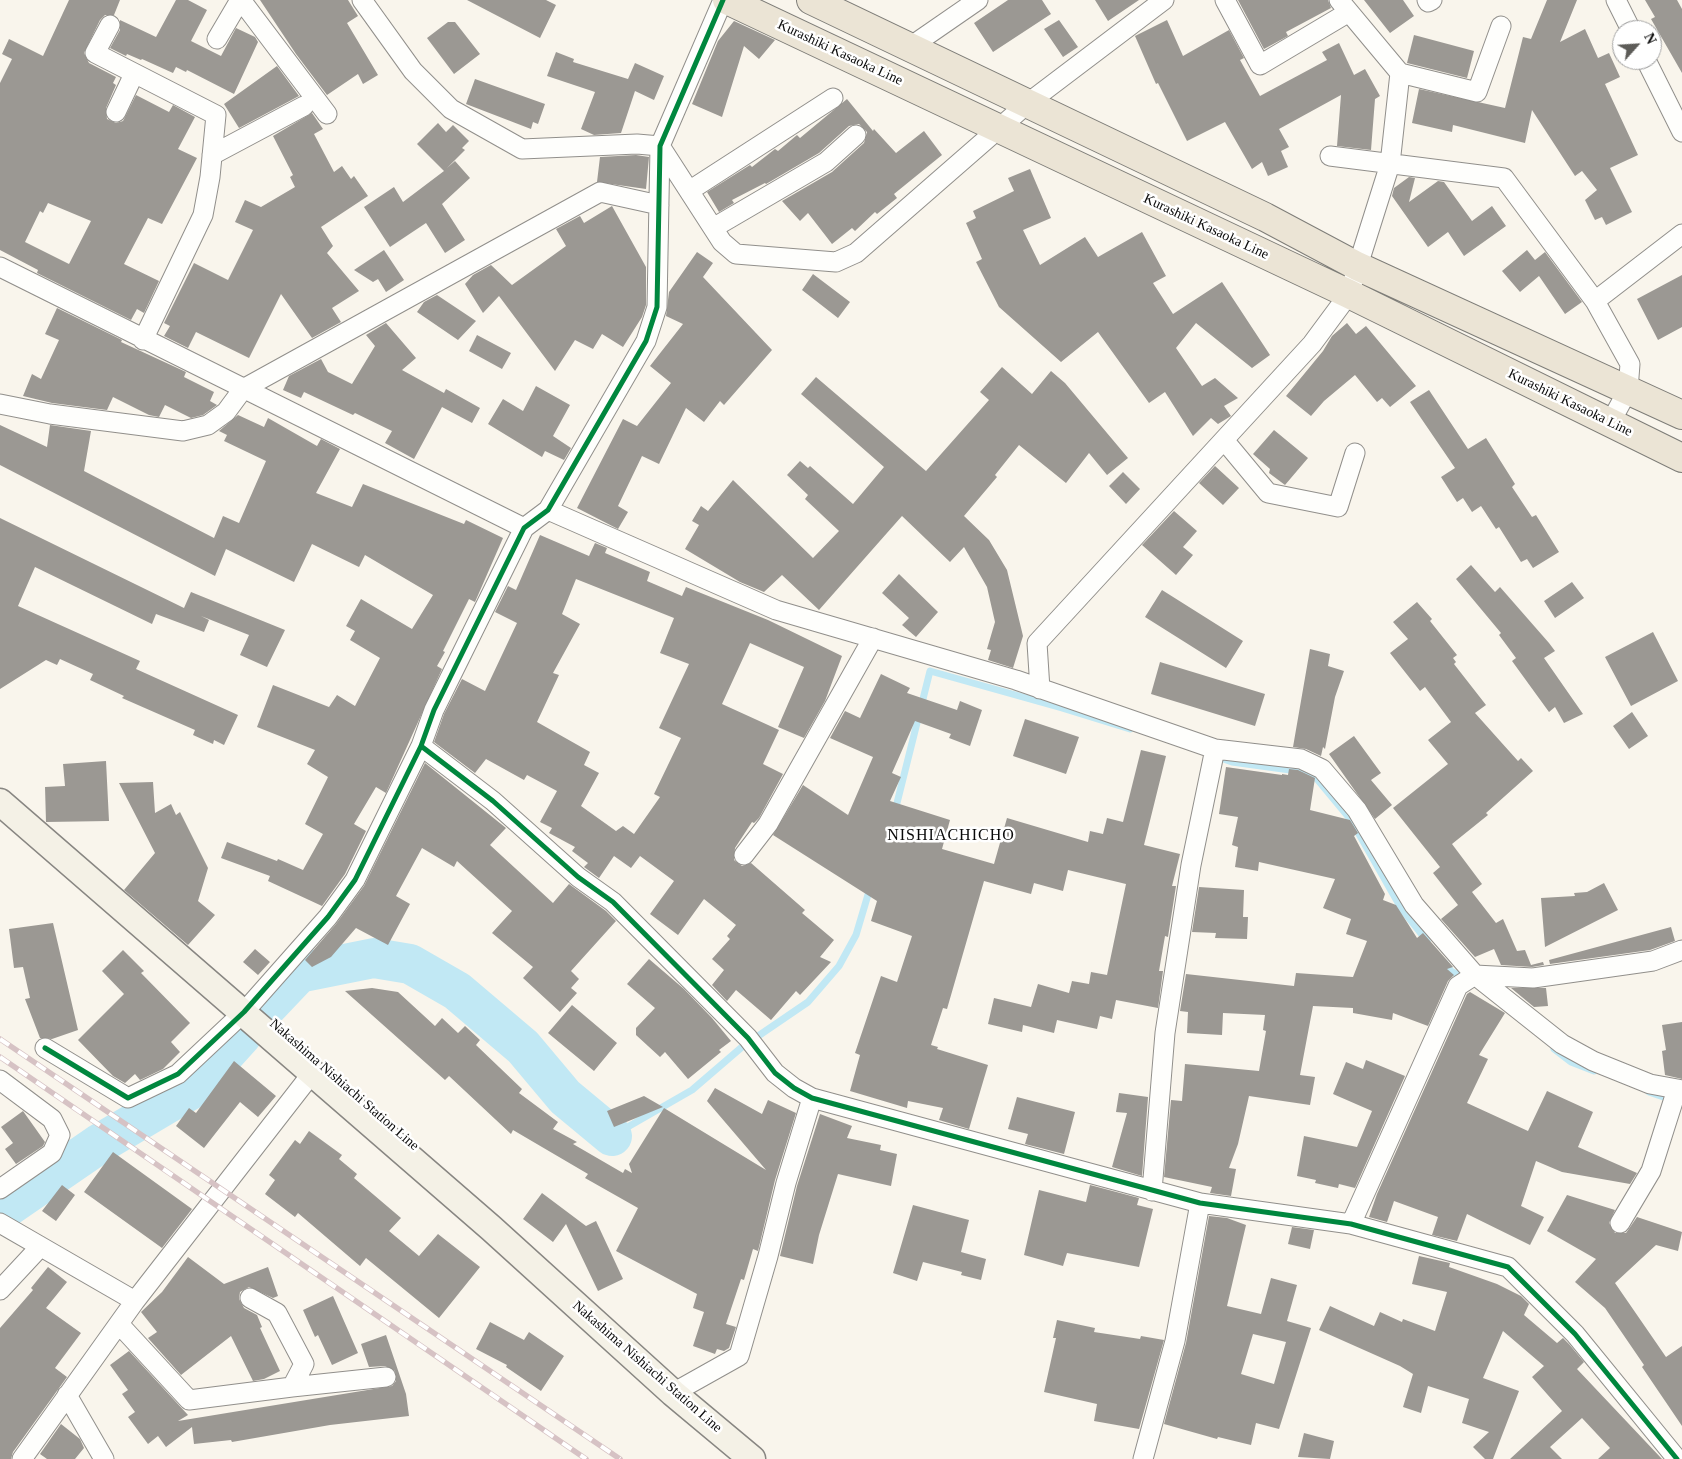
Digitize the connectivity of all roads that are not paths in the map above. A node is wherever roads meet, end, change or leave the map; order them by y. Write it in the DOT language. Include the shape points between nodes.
graph roads {
  1 [pos="240,0"];
  2 [pos="723,0"];
  3 [pos="727,0"];
  4 [pos="810,0"];
  5 [pos="978,0"];
  6 [pos="1164,0"];
  7 [pos="1226,0"];
  8 [pos="1427,0"];
  9 [pos="1432,0"];
  10 [pos="1616,0"];
  11 [pos="365,1"];
  12 [pos="1344,6"];
  13 [pos="1626,20"];
  14 [pos="110,25"];
  15 [pos="1501,26"];
  16 [pos="217,39"];
  17 [pos="910,47"];
  18 [pos="1651,70"];
  19 [pos="1400,73"];
  20 [pos="134,74"];
  21 [pos="833,98"];
  22 [pos="1028,103"];
  23 [pos="304,106"];
  24 [pos="116,112"];
  25 [pos="327,114"];
  26 [pos="998,129"];
  27 [pos="1682,132"];
  28 [pos="856,135"];
  29 [pos="660,146"];
  30 [pos="212,155"];
  31 [pos="1330,156"];
  32 [pos="1390,164"];
  33 [pos="689,191"];
  34 [pos="659,205"];
  35 [pos="713,228"];
  36 [pos="1682,234"];
  37 [pos="1357,266"];
  38 [pos="0,267"];
  39 [pos="1349,294"];
  40 [pos="1595,301"];
  41 [pos="143,340"];
  42 [pos="243,389"];
  43 [pos="1628,390"];
  44 [pos="0,404"];
  45 [pos="1682,415"];
  46 [pos="1610,423"];
  47 [pos="1224,440"];
  48 [pos="1355,453"];
  49 [pos="1682,458"];
  50 [pos="548,510"];
  51 [pos="524,528"];
  52 [pos="873,638"];
  53 [pos="1040,688"];
  54 [pos="421,746"];
  55 [pos="1215,748"];
  56 [pos="0,802"];
  57 [pos="744,854"];
  58 [pos="1682,950"];
  59 [pos="1475,975"];
  60 [pos="244,1012"];
  61 [pos="46,1048"];
  62 [pos="313,1072"];
  63 [pos="0,1080"];
  64 [pos="1679,1090"];
  65 [pos="812,1098"];
  66 [pos="0,1190"];
  67 [pos="1152,1190"];
  68 [pos="1200,1203"];
  69 [pos="1,1223"];
  70 [pos="1620,1223"];
  71 [pos="1350,1224"];
  72 [pos="40,1247"];
  73 [pos="0,1290"];
  74 [pos="250,1298"];
  75 [pos="135,1301"];
  76 [pos="119,1324"];
  77 [pos="386,1377"];
  78 [pos="292,1387"];
  79 [pos="673,1393"];
  80 [pos="67,1396"];
  81 [pos="22,1459"];
  82 [pos="104,1459"];
  83 [pos="752,1459"];
  84 [pos="1143,1459"];
  85 [pos="1677,1459"];
  1 -- 16 [label="street"];
  1 -- 25 [label="street"];
  2 -- 29 [label="street"];
  3 -- 26 [label="main road, Kurashiki Kasaoka Line"];
  4 -- 17 [label="main road"];
  5 -- 17 [label="street"];
  6 -- 22 [label="street"];
  7 -- 12 [label="street" via="1260,65"];
  8 -- 9 [label="street"];
  10 -- 13 [label="street"];
  11 -- 29 [label="street" via="413,71 452,110 522,149 636,144"];
  12 -- 19 [label="street"];
  14 -- 20 [label="street" via="95,53"];
  15 -- 19 [label="street" via="1477,92"];
  17 -- 22 [label="main road"];
  18 -- 27 [label="street"];
  19 -- 32 [label="street"];
  20 -- 24 [label="street"];
  20 -- 30 [label="street" via="216,115"];
  21 -- 33 [label="street"];
  22 -- 26 [label="street"];
  22 -- 37 [label="main road"];
  23 -- 30 [label="street"];
  26 -- 35 [label="street" via="856,253 836,262 736,254 722,242"];
  26 -- 39 [label="main road, Kurashiki Kasaoka Line"];
  28 -- 35 [label="street" via="826,162"];
  29 -- 33 [label="street"];
  29 -- 34 [label="street"];
  30 -- 41 [label="street" via="203,214"];
  31 -- 32 [label="street"];
  32 -- 37 [label="street"];
  32 -- 40 [label="street" via="1504,178"];
  33 -- 35 [label="street"];
  34 -- 42 [label="street" via="600,192"];
  34 -- 50 [label="street" via="657,307 646,341"];
  36 -- 40 [label="street"];
  37 -- 39 [label="street"];
  37 -- 43 [label="main road"];
  38 -- 41 [label="street"];
  39 -- 46 [label="main road, Kurashiki Kasaoka Line"];
  39 -- 47 [label="street" via="1312,344"];
  40 -- 43 [label="street" via="1630,364"];
  41 -- 42 [label="street"];
  42 -- 44 [label="street" via="226,412 214,421 183,431 50,414"];
  42 -- 51 [label="street"];
  43 -- 45 [label="main road"];
  43 -- 46 [label="street"];
  46 -- 49 [label="main road, Kurashiki Kasaoka Line"];
  47 -- 48 [label="street" via="1268,493 1338,508"];
  47 -- 53 [label="street" via="1037,643"];
  50 -- 51 [label="street"];
  50 -- 52 [label="street" via="776,610"];
  51 -- 54 [label="street" via="434,710"];
  52 -- 53 [label="street"];
  52 -- 57 [label="street" via="768,824"];
  53 -- 55 [label="street"];
  54 -- 60 [label="street" via="355,880 328,916"];
  54 -- 65 [label="street" via="493,801 578,877 613,902 784,1081"];
  55 -- 59 [label="street" via="1301,759 1322,768 1356,810 1414,905"];
  55 -- 67 [label="street" via="1191,865 1165,1032"];
  56 -- 60 [label="main road, Nakashima Nishiachi Station Line"];
  58 -- 59 [label="street" via="1653,961 1533,978"];
  59 -- 64 [label="street" via="1562,1044 1593,1061 1650,1084"];
  59 -- 71 [label="street" via="1458,986"];
  60 -- 61 [label="street" via="178,1074 128,1098"];
  60 -- 62 [label="main road, Nakashima Nishiachi Station Line"];
  62 -- 75 [label="street"];
  62 -- 79 [label="main road, Nakashima Nishiachi Station Line"];
  63 -- 66 [label="street" via="52,1119 60,1135 52,1153"];
  64 -- 70 [label="street" via="1651,1171"];
  65 -- 67 [label="street"];
  65 -- 79 [label="street" via="739,1356"];
  67 -- 68 [label="street"];
  68 -- 71 [label="street"];
  68 -- 84 [label="street" via="1175,1342"];
  69 -- 72 [label="street"];
  71 -- 85 [label="street" via="1508,1267 1575,1334"];
  72 -- 73 [label="street"];
  72 -- 75 [label="street"];
  74 -- 78 [label="street" via="277,1313 304,1364"];
  75 -- 76 [label="street"];
  76 -- 78 [label="street" via="189,1400"];
  76 -- 80 [label="street"];
  77 -- 78 [label="street"];
  79 -- 83 [label="main road, Nakashima Nishiachi Station Line"];
  80 -- 81 [label="street"];
  80 -- 82 [label="street"];
}
